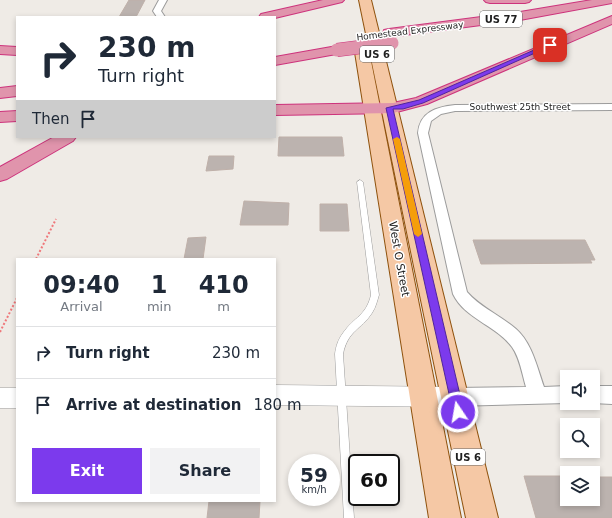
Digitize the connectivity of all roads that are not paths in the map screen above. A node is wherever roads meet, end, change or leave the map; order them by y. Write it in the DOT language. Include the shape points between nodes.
graph roads {
  1 [pos="163,0"];
  2 [pos="338,0"];
  3 [pos="352,0"];
  4 [pos="365,0"];
  5 [pos="490,0"];
  6 [pos="525,0"];
  7 [pos="612,0"];
  8 [pos="612,10"];
  9 [pos="355,15"];
  10 [pos="160,16"];
  11 [pos="269,16"];
  12 [pos="612,20"];
  13 [pos="358,30"];
  14 [pos="391,38"];
  15 [pos="297,44"];
  16 [pos="333,44"];
  17 [pos="0,46"];
  18 [pos="16,46"];
  19 [pos="276,48"];
  20 [pos="0,50"];
  21 [pos="16,51"];
  22 [pos="276,57"];
  23 [pos="276,61"];
  24 [pos="16,81"];
  25 [pos="0,83"];
  26 [pos="16,91"];
  27 [pos="0,93"];
  28 [pos="612,107"];
  29 [pos="381,108"];
  30 [pos="276,110"];
  31 [pos="16,116"];
  32 [pos="0,117"];
  33 [pos="65,138"];
  34 [pos="0,175"];
  35 [pos="360,182"];
  36 [pos="276,395"];
  37 [pos="560,395"];
  38 [pos="600,395"];
  39 [pos="612,395"];
  40 [pos="342,396"];
  41 [pos="538,396"];
  42 [pos="424,397"];
  43 [pos="455,397"];
  44 [pos="0,398"];
  45 [pos="16,398"];
  46 [pos="349,518"];
  47 [pos="445,518"];
  48 [pos="482,518"];
  1 -- 10 [label="street" via="157,11"];
  2 -- 11 [label="highway"];
  3 -- 9 [label="main road"];
  4 -- 29 [label="main road, West O Street / US 6"];
  5 -- 6 [label="highway"];
  7 -- 14 [label="highway, Homestead Expressway / US 77"];
  8 -- 14 [label="highway, Homestead Expressway / US 77" via="560,20"];
  12 -- 29 [label="highway" via="421,101 403,107"];
  13 -- 29 [label="main road, West O Street / US 6"];
  14 -- 16 [label="highway, Homestead Expressway / US 77, bridge"];
  15 -- 16 [label="highway, US 77"];
  16 -- 19 [label="highway"];
  16 -- 22 [label="highway, US 77"];
  16 -- 23 [label="highway"];
  17 -- 18 [label="highway"];
  20 -- 21 [label="highway"];
  24 -- 25 [label="highway"];
  26 -- 27 [label="highway"];
  28 -- 41 [label="street, Southwest 25th Street" via="455,108 437,111 425,120 423,126 460,294 474,310 506,331 516,341 522,349"];
  29 -- 30 [label="highway"];
  29 -- 42 [label="main road, West O Street / US 6"];
  29 -- 43 [label="main road, West O Street / US 6"];
  31 -- 32 [label="highway"];
  33 -- 34 [label="highway"];
  35 -- 40 [label="lane" via="375,295 374,306 341,342 339,354"];
  36 -- 40 [label="street"];
  37 -- 41 [label="street"];
  38 -- 39 [label="street"];
  40 -- 42 [label="street"];
  40 -- 46 [label="lane"];
  41 -- 43 [label="street"];
  42 -- 43 [label="street"];
  42 -- 47 [label="main road, West O Street / US 6"];
  43 -- 48 [label="main road, West O Street / US 6"];
  44 -- 45 [label="street"];
}
